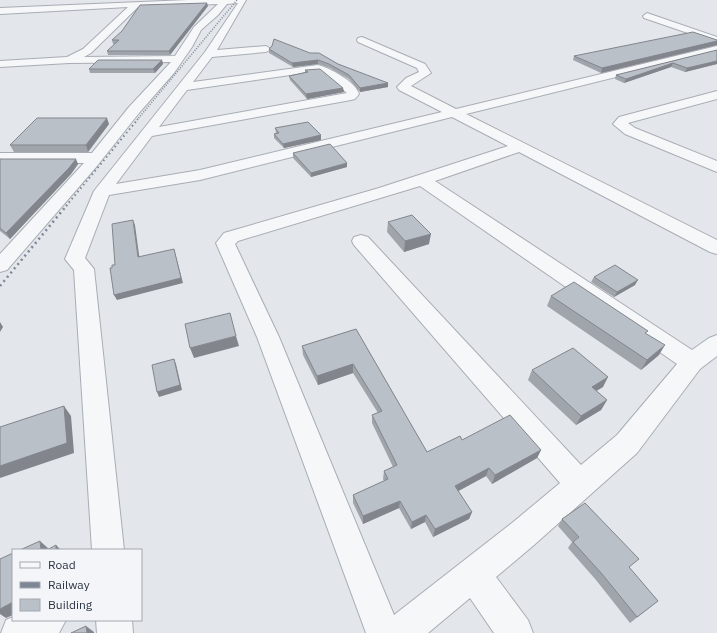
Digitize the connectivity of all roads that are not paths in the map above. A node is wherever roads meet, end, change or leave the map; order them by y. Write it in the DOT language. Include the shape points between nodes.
graph roads {
  1 [pos="235,1"];
  2 [pos="136,4"];
  3 [pos="0,11"];
  4 [pos="647,16"];
  5 [pos="362,40"];
  6 [pos="717,40"];
  7 [pos="266,49"];
  8 [pos="717,49"];
  9 [pos="209,54"];
  10 [pos="178,59"];
  11 [pos="69,60"];
  12 [pos="0,64"];
  13 [pos="182,87"];
  14 [pos="717,95"];
  15 [pos="455,113"];
  16 [pos="147,133"];
  17 [pos="521,147"];
  18 [pos="0,158"];
  19 [pos="96,158"];
  20 [pos="717,167"];
  21 [pos="423,180"];
  22 [pos="102,191"];
  23 [pos="361,241"];
  24 [pos="717,248"];
  25 [pos="0,266"];
  26 [pos="717,344"];
  27 [pos="692,362"];
  28 [pos="580,485"];
  29 [pos="108,549"];
  30 [pos="474,574"];
  31 [pos="46,621"];
  32 [pos="114,621"];
  33 [pos="19,633"];
  34 [pos="115,633"];
  35 [pos="384,633"];
  36 [pos="400,633"];
  37 [pos="515,633"];
  1 -- 2 [label="street"];
  1 -- 9 [label="street"];
  1 -- 10 [label="street" via="215,13 197,29"];
  2 -- 3 [label="street"];
  2 -- 11 [label="street" via="87,51"];
  4 -- 6 [label="street"];
  5 -- 15 [label="street" via="421,66 425,73 410,80 403,87"];
  7 -- 9 [label="street"];
  8 -- 15 [label="street"];
  9 -- 13 [label="street"];
  10 -- 11 [label="street"];
  10 -- 19 [label="street"];
  11 -- 12 [label="street"];
  13 -- 16 [label="street"];
  13 -- 16 [label="street" via="318,68 336,78 352,90 353,94"];
  14 -- 20 [label="street" via="624,120 620,124 630,131"];
  15 -- 17 [label="street"];
  15 -- 22 [label="street" via="200,175"];
  16 -- 22 [label="street"];
  17 -- 21 [label="street"];
  17 -- 24 [label="street"];
  18 -- 19 [label="street"];
  19 -- 25 [label="street"];
  21 -- 27 [label="street"];
  21 -- 35 [label="street" via="231,237 225,243 268,337"];
  22 -- 29 [label="street" via="75,259 84,269"];
  23 -- 28 [label="street"];
  26 -- 27 [label="street"];
  27 -- 28 [label="street" via="628,444"];
  28 -- 30 [label="street"];
  30 -- 36 [label="street"];
  30 -- 37 [label="street"];
  31 -- 33 [label="street"];
  32 -- 34 [label="street"];
}
